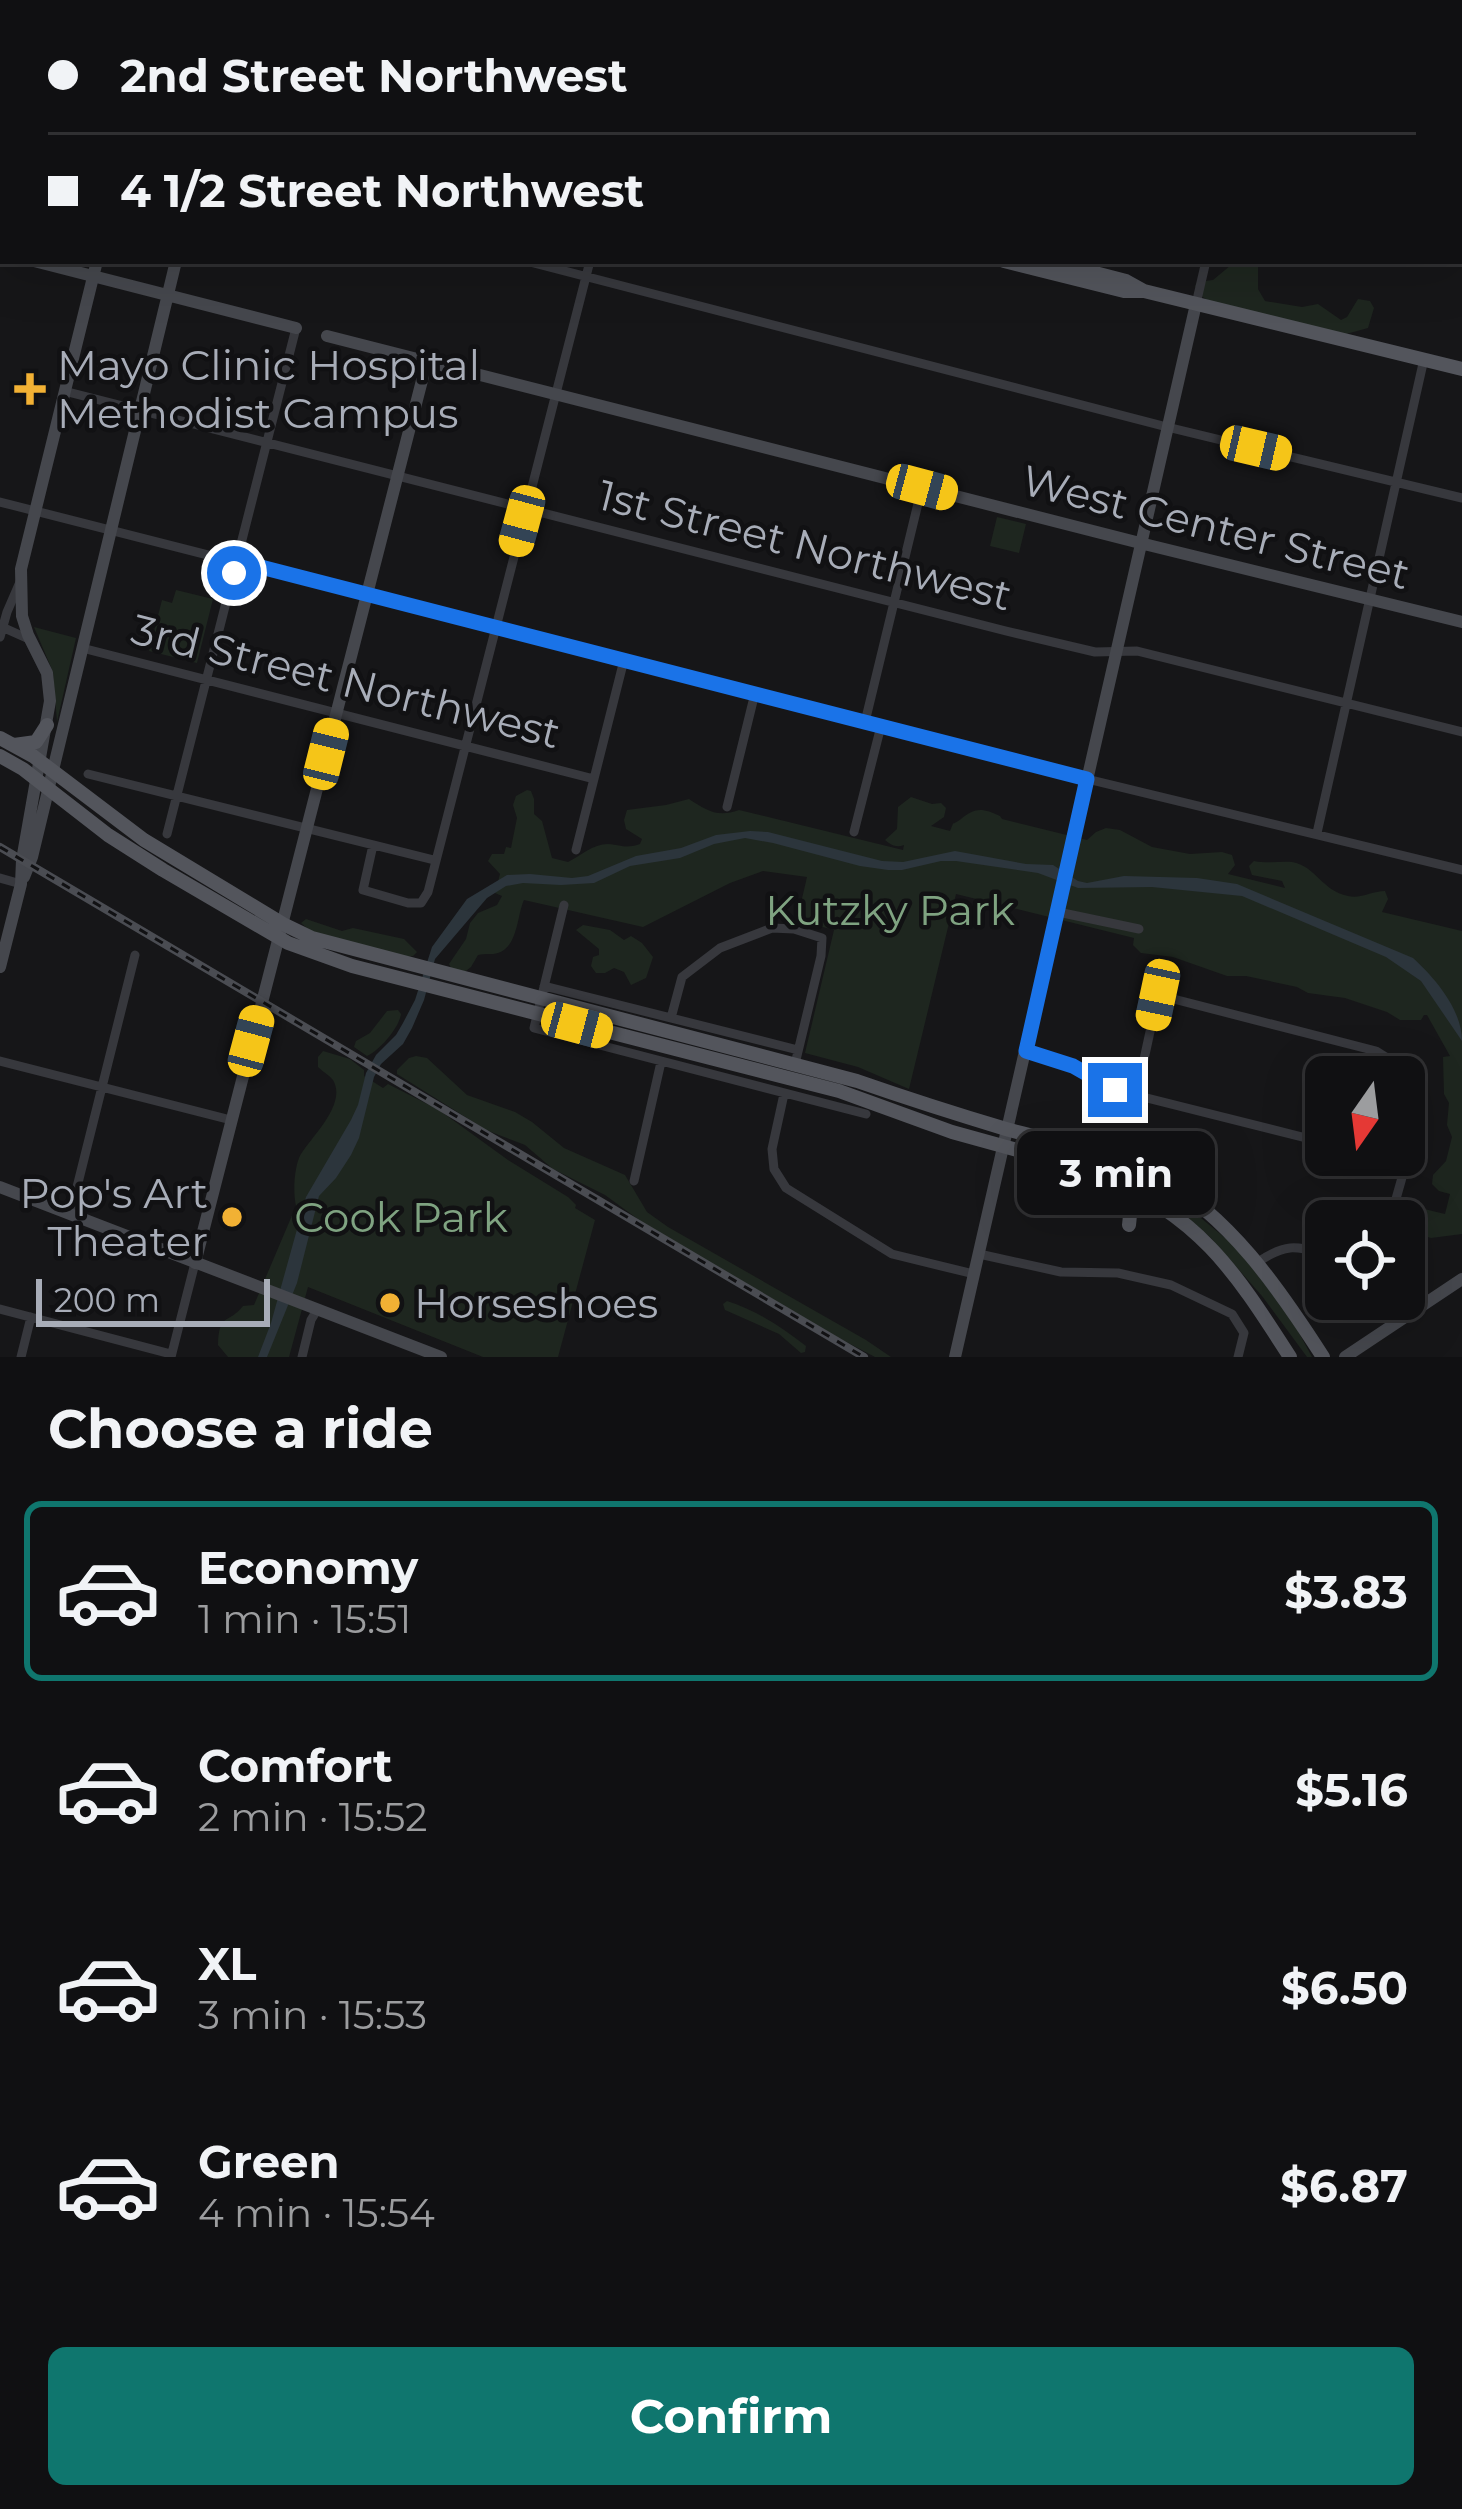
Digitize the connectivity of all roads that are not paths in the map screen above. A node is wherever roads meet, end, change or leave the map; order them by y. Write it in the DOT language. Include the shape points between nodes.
graph roads {
  1 [pos="46,264"];
  2 [pos="96,264"];
  3 [pos="175,264"];
  4 [pos="538,264"];
  5 [pos="589,264"];
  6 [pos="1016,264"];
  7 [pos="1061,264"];
  8 [pos="1205,264"];
  9 [pos="93,276"];
  10 [pos="586,276"];
  11 [pos="1144,291"];
  12 [pos="168,296"];
  13 [pos="1196,304"];
  14 [pos="296,328"];
  15 [pos="327,336"];
  16 [pos="1424,359"];
  17 [pos="427,361"];
  18 [pos="1462,369"];
  19 [pos="64,391"];
  20 [pos="556,394"];
  21 [pos="140,410"];
  22 [pos="1167,427"];
  23 [pos="267,442"];
  24 [pos="397,474"];
  25 [pos="1394,481"];
  26 [pos="922,487"];
  27 [pos="1462,498"];
  28 [pos="0,502"];
  29 [pos="526,508"];
  30 [pos="34,510"];
  31 [pos="111,530"];
  32 [pos="1140,543"];
  33 [pos="237,561"];
  34 [pos="20,582"];
  35 [pos="367,594"];
  36 [pos="1368,599"];
  37 [pos="894,603"];
  38 [pos="1462,622"];
  39 [pos="494,627"];
  40 [pos="1,630"];
  41 [pos="31,640"];
  42 [pos="82,648"];
  43 [pos="1116,652"];
  44 [pos="624,659"];
  45 [pos="207,679"];
  46 [pos="754,693"];
  47 [pos="1346,703"];
  48 [pos="336,712"];
  49 [pos="865,722"];
  50 [pos="47,725"];
  51 [pos="881,726"];
  52 [pos="1462,732"];
  53 [pos="7,741"];
  54 [pos="464,746"];
  55 [pos="0,756"];
  56 [pos="46,767"];
  57 [pos="88,774"];
  58 [pos="594,779"];
  59 [pos="1087,779"];
  60 [pos="42,783"];
  61 [pos="177,796"];
  62 [pos="69,804"];
  63 [pos="727,807"];
  64 [pos="42,815"];
  65 [pos="307,828"];
  66 [pos="854,832"];
  67 [pos="1317,833"];
  68 [pos="167,834"];
  69 [pos="373,845"];
  70 [pos="576,850"];
  71 [pos="434,860"];
  72 [pos="1462,870"];
  73 [pos="0,878"];
  74 [pos="21,884"];
  75 [pos="564,904"];
  76 [pos="1058,912"];
  77 [pos="1139,929"];
  78 [pos="280,931"];
  79 [pos="135,956"];
  80 [pos="0,967"];
  81 [pos="539,1007"];
  82 [pos="670,1018"];
  83 [pos="1026,1051"];
  84 [pos="1382,1056"];
  85 [pos="797,1057"];
  86 [pos="0,1061"];
  87 [pos="661,1062"];
  88 [pos="102,1088"];
  89 [pos="784,1094"];
  90 [pos="1136,1096"];
  91 [pos="866,1114"];
  92 [pos="230,1120"];
  93 [pos="1007,1129"];
  94 [pos="1305,1138"];
  95 [pos="1004,1146"];
  96 [pos="1115,1180"];
  97 [pos="634,1181"];
  98 [pos="0,1187"];
  99 [pos="1168,1211"];
  100 [pos="70,1215"];
  101 [pos="1305,1249"];
  102 [pos="979,1255"];
  103 [pos="1258,1262"];
  104 [pos="195,1263"];
  105 [pos="974,1274"];
  106 [pos="1462,1279"];
  107 [pos="1425,1303"];
  108 [pos="312,1308"];
  109 [pos="0,1309"];
  110 [pos="31,1317"];
  111 [pos="1399,1320"];
  112 [pos="171,1356"];
  113 [pos="21,1357"];
  114 [pos="302,1357"];
  115 [pos="441,1357"];
  116 [pos="955,1357"];
  117 [pos="1238,1357"];
  118 [pos="1290,1357"];
  119 [pos="1323,1357"];
  120 [pos="1345,1357"];
  1 -- 9 [label="main road"];
  2 -- 9 [label="main road"];
  3 -- 12 [label="main road"];
  4 -- 10 [label="street"];
  5 -- 10 [label="street"];
  6 -- 11 [label="main road"];
  7 -- 11 [label="main road"];
  8 -- 13 [label="street"];
  9 -- 12 [label="main road"];
  9 -- 19 [label="main road"];
  10 -- 20 [label="street"];
  10 -- 22 [label="street"];
  11 -- 13 [label="main road"];
  12 -- 14 [label="main road"];
  12 -- 21 [label="main road"];
  13 -- 16 [label="main road"];
  13 -- 22 [label="main road"];
  14 -- 23 [label="street"];
  15 -- 17 [label="main road, West Center Street"];
  16 -- 18 [label="main road"];
  16 -- 25 [label="street"];
  17 -- 20 [label="main road, West Center Street"];
  17 -- 24 [label="main road"];
  19 -- 21 [label="street, 1st Street Northwest"];
  19 -- 30 [label="main road"];
  20 -- 26 [label="main road, West Center Street"];
  20 -- 29 [label="street"];
  21 -- 23 [label="street, 1st Street Northwest"];
  21 -- 31 [label="main road"];
  22 -- 25 [label="street"];
  22 -- 32 [label="main road"];
  23 -- 24 [label="street, 1st Street Northwest"];
  23 -- 33 [label="street"];
  24 -- 29 [label="street, 1st Street Northwest"];
  24 -- 35 [label="main road"];
  25 -- 27 [label="street"];
  25 -- 36 [label="street"];
  26 -- 32 [label="main road, West Center Street"];
  26 -- 37 [label="street"];
  28 -- 30 [label="street"];
  29 -- 37 [label="street, 1st Street Northwest"];
  29 -- 39 [label="street"];
  30 -- 31 [label="street"];
  30 -- 34 [label="main road"];
  31 -- 33 [label="street"];
  31 -- 42 [label="main road"];
  32 -- 36 [label="main road, West Center Street"];
  32 -- 43 [label="main road"];
  33 -- 35 [label="street"];
  33 -- 45 [label="street"];
  34 -- 40 [label="street"];
  34 -- 41 [label="main road"];
  35 -- 39 [label="street"];
  35 -- 48 [label="main road"];
  36 -- 38 [label="main road, West Center Street"];
  36 -- 47 [label="street"];
  37 -- 43 [label="street, 1st Street Northwest"];
  37 -- 49 [label="street"];
  39 -- 44 [label="street"];
  39 -- 54 [label="street"];
  40 -- 41 [label="street"];
  41 -- 50 [label="main road" via="49,681"];
  42 -- 45 [label="street, 3rd Street Northwest"];
  42 -- 56 [label="main road"];
  43 -- 47 [label="street, 1st Street Northwest" via="1137,650"];
  43 -- 59 [label="main road"];
  44 -- 46 [label="street"];
  44 -- 58 [label="street"];
  45 -- 48 [label="street, 3rd Street Northwest"];
  45 -- 61 [label="street"];
  46 -- 49 [label="street"];
  46 -- 63 [label="street"];
  47 -- 52 [label="street, 1st Street Northwest"];
  47 -- 67 [label="street"];
  48 -- 54 [label="street, 3rd Street Northwest"];
  48 -- 65 [label="main road"];
  49 -- 51 [label="street"];
  50 -- 53 [label="main road" via="36,742"];
  50 -- 56 [label="main road"];
  51 -- 59 [label="street"];
  51 -- 66 [label="street"];
  53 -- 56 [label="main road"];
  54 -- 58 [label="street, 3rd Street Northwest"];
  54 -- 71 [label="street"];
  55 -- 60 [label="main road"];
  56 -- 60 [label="main road"];
  56 -- 78 [label="main road"];
  57 -- 61 [label="street"];
  58 -- 70 [label="street"];
  59 -- 67 [label="street"];
  59 -- 76 [label="main road"];
  60 -- 62 [label="main road"];
  60 -- 64 [label="main road"];
  60 -- 74 [label="main road"];
  61 -- 65 [label="street"];
  61 -- 68 [label="street"];
  62 -- 64 [label="main road"];
  62 -- 78 [label="main road" via="137,854"];
  64 -- 74 [label="main road"];
  65 -- 69 [label="street"];
  65 -- 78 [label="main road"];
  67 -- 72 [label="street"];
  69 -- 71 [label="street"];
  69 -- 71 [label="street" via="363,890 408,903 425,899"];
  73 -- 74 [label="street"];
  74 -- 80 [label="main road"];
  75 -- 81 [label="street"];
  76 -- 77 [label="street"];
  76 -- 83 [label="main road"];
  78 -- 81 [label="main road" via="325,959"];
  78 -- 92 [label="main road"];
  79 -- 88 [label="street"];
  81 -- 82 [label="street"];
  81 -- 85 [label="main road"];
  81 -- 87 [label="street"];
  81 -- 95 [label="main road"];
  82 -- 85 [label="street"];
  82 -- 85 [label="street" via="682,977 720,948 794,928 821,938"];
  83 -- 90 [label="street"];
  83 -- 93 [label="main road"];
  84 -- 90 [label="street" via="1158,995"];
  85 -- 93 [label="main road"];
  86 -- 88 [label="street"];
  87 -- 89 [label="street"];
  87 -- 97 [label="street"];
  88 -- 92 [label="street"];
  88 -- 100 [label="street"];
  89 -- 91 [label="street"];
  89 -- 105 [label="street" via="772,1149 786,1188 892,1254"];
  90 -- 94 [label="street"];
  92 -- 104 [label="main road"];
  93 -- 95 [label="main road"];
  93 -- 103 [label="main road" via="1155,1174"];
  95 -- 96 [label="main road"];
  95 -- 102 [label="main road"];
  96 -- 99 [label="main road"];
  96 -- 99 [label="main road" via="1132,1206 1129,1225 1146,1209"];
  98 -- 100 [label="main road"];
  99 -- 118 [label="main road" via="1220,1254"];
  100 -- 104 [label="main road"];
  101 -- 103 [label="street" via="1284,1247"];
  102 -- 105 [label="main road"];
  102 -- 117 [label="street" via="1171,1285 1232,1313 1244,1333"];
  103 -- 119 [label="main road"];
  104 -- 108 [label="main road"];
  104 -- 112 [label="street"];
  105 -- 116 [label="main road"];
  106 -- 107 [label="main road"];
  108 -- 114 [label="street"];
  108 -- 115 [label="main road"];
  109 -- 110 [label="street"];
  110 -- 112 [label="street"];
  110 -- 113 [label="street"];
  111 -- 120 [label="main road"];
}
